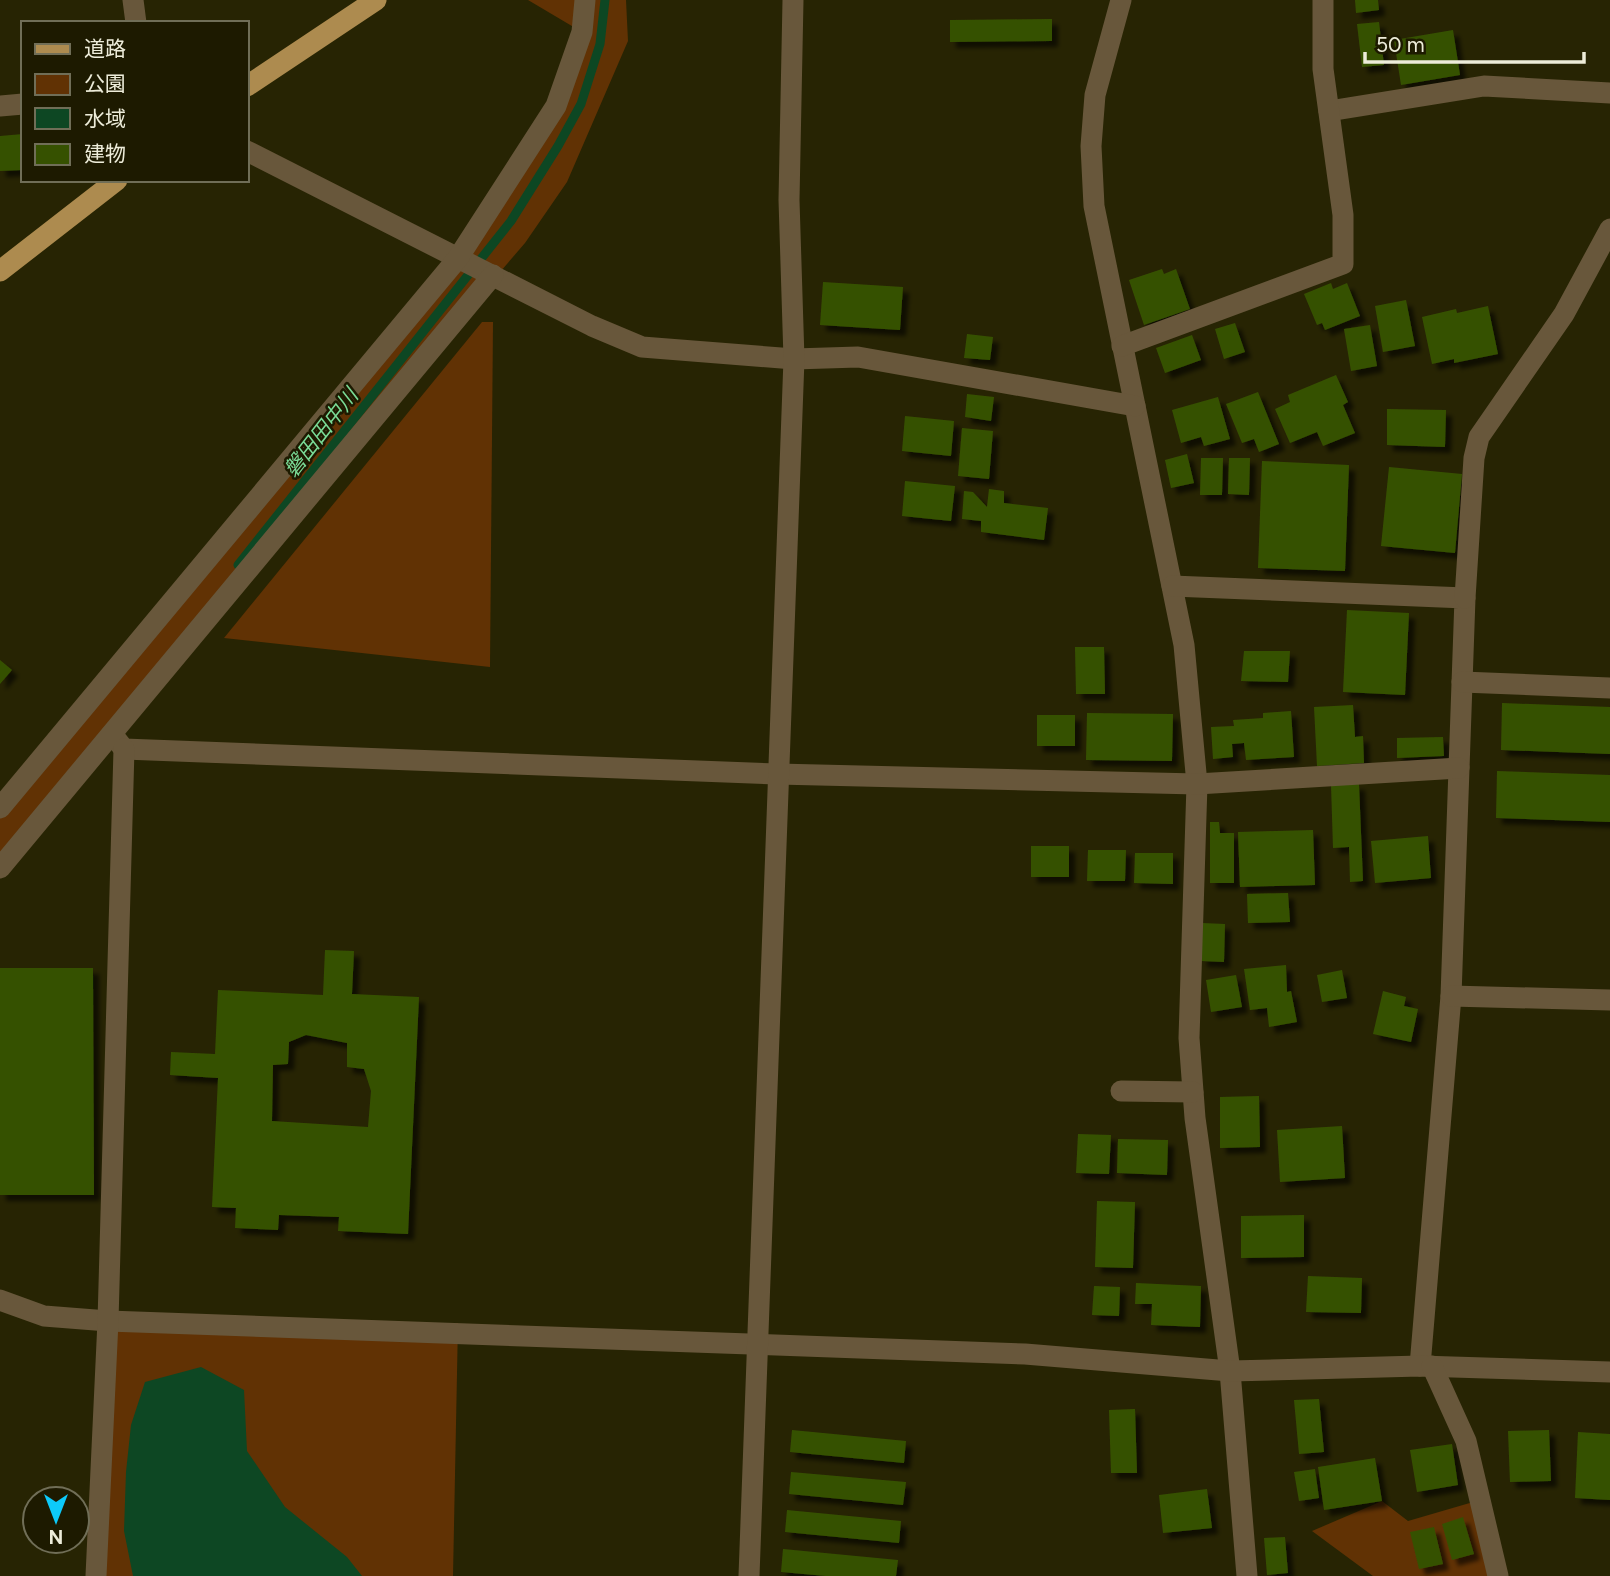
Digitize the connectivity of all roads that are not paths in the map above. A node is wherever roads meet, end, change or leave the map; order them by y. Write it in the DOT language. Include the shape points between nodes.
graph roads {
  1 [pos="133,0"];
  2 [pos="376,0"];
  3 [pos="585,0"];
  4 [pos="793,0"];
  5 [pos="1121,0"];
  6 [pos="1323,0"];
  7 [pos="136,21"];
  8 [pos="248,85"];
  9 [pos="1610,93"];
  10 [pos="21,104"];
  11 [pos="0,106"];
  12 [pos="1329,111"];
  13 [pos="248,152"];
  14 [pos="114,182"];
  15 [pos="1610,229"];
  16 [pos="458,258"];
  17 [pos="0,271"];
  18 [pos="492,275"];
  19 [pos="1122,346"];
  20 [pos="794,359"];
  21 [pos="1135,406"];
  22 [pos="1172,586"];
  23 [pos="1465,598"];
  24 [pos="1462,682"];
  25 [pos="1610,688"];
  26 [pos="118,741"];
  27 [pos="1459,768"];
  28 [pos="777,774"];
  29 [pos="1198,784"];
  30 [pos="0,808"];
  31 [pos="0,868"];
  32 [pos="1451,996"];
  33 [pos="1610,1000"];
  34 [pos="1121,1091"];
  35 [pos="1193,1092"];
  36 [pos="0,1300"];
  37 [pos="108,1321"];
  38 [pos="757,1345"];
  39 [pos="1425,1366"];
  40 [pos="1230,1371"];
  41 [pos="1610,1372"];
  42 [pos="96,1576"];
  43 [pos="749,1576"];
  44 [pos="1247,1576"];
  45 [pos="1498,1576"];
  1 -- 7 [label="street"];
  2 -- 8 [label="main road"];
  3 -- 16 [label="street" via="582,32 556,106"];
  4 -- 20 [label="street" via="789,200"];
  5 -- 19 [label="street" via="1095,94 1091,146 1094,206"];
  6 -- 12 [label="street" via="1323,69"];
  9 -- 12 [label="street" via="1484,86"];
  10 -- 11 [label="street"];
  12 -- 19 [label="street" via="1343,215 1343,264"];
  13 -- 16 [label="street"];
  14 -- 17 [label="main road"];
  15 -- 23 [label="street" via="1564,314 1479,437"];
  16 -- 18 [label="street"];
  16 -- 30 [label="street"];
  18 -- 20 [label="street" via="592,327 642,347"];
  18 -- 26 [label="street"];
  19 -- 21 [label="street"];
  20 -- 21 [label="street" via="858,357"];
  20 -- 28 [label="street"];
  21 -- 22 [label="street"];
  22 -- 23 [label="street"];
  22 -- 29 [label="street" via="1184,645"];
  23 -- 24 [label="street"];
  24 -- 25 [label="street"];
  24 -- 27 [label="street"];
  26 -- 28 [label="street"];
  26 -- 31 [label="street"];
  26 -- 37 [label="street"];
  27 -- 29 [label="street"];
  27 -- 32 [label="street"];
  28 -- 29 [label="street"];
  28 -- 38 [label="street"];
  29 -- 35 [label="street" via="1189,1038"];
  32 -- 33 [label="street"];
  32 -- 39 [label="street"];
  34 -- 35 [label="street"];
  35 -- 40 [label="street"];
  36 -- 37 [label="street" via="44,1316"];
  37 -- 38 [label="street"];
  37 -- 42 [label="street"];
  38 -- 40 [label="street" via="1025,1354"];
  38 -- 43 [label="street"];
  39 -- 40 [label="street"];
  39 -- 41 [label="street"];
  39 -- 45 [label="street" via="1466,1441"];
  40 -- 44 [label="street"];
}
